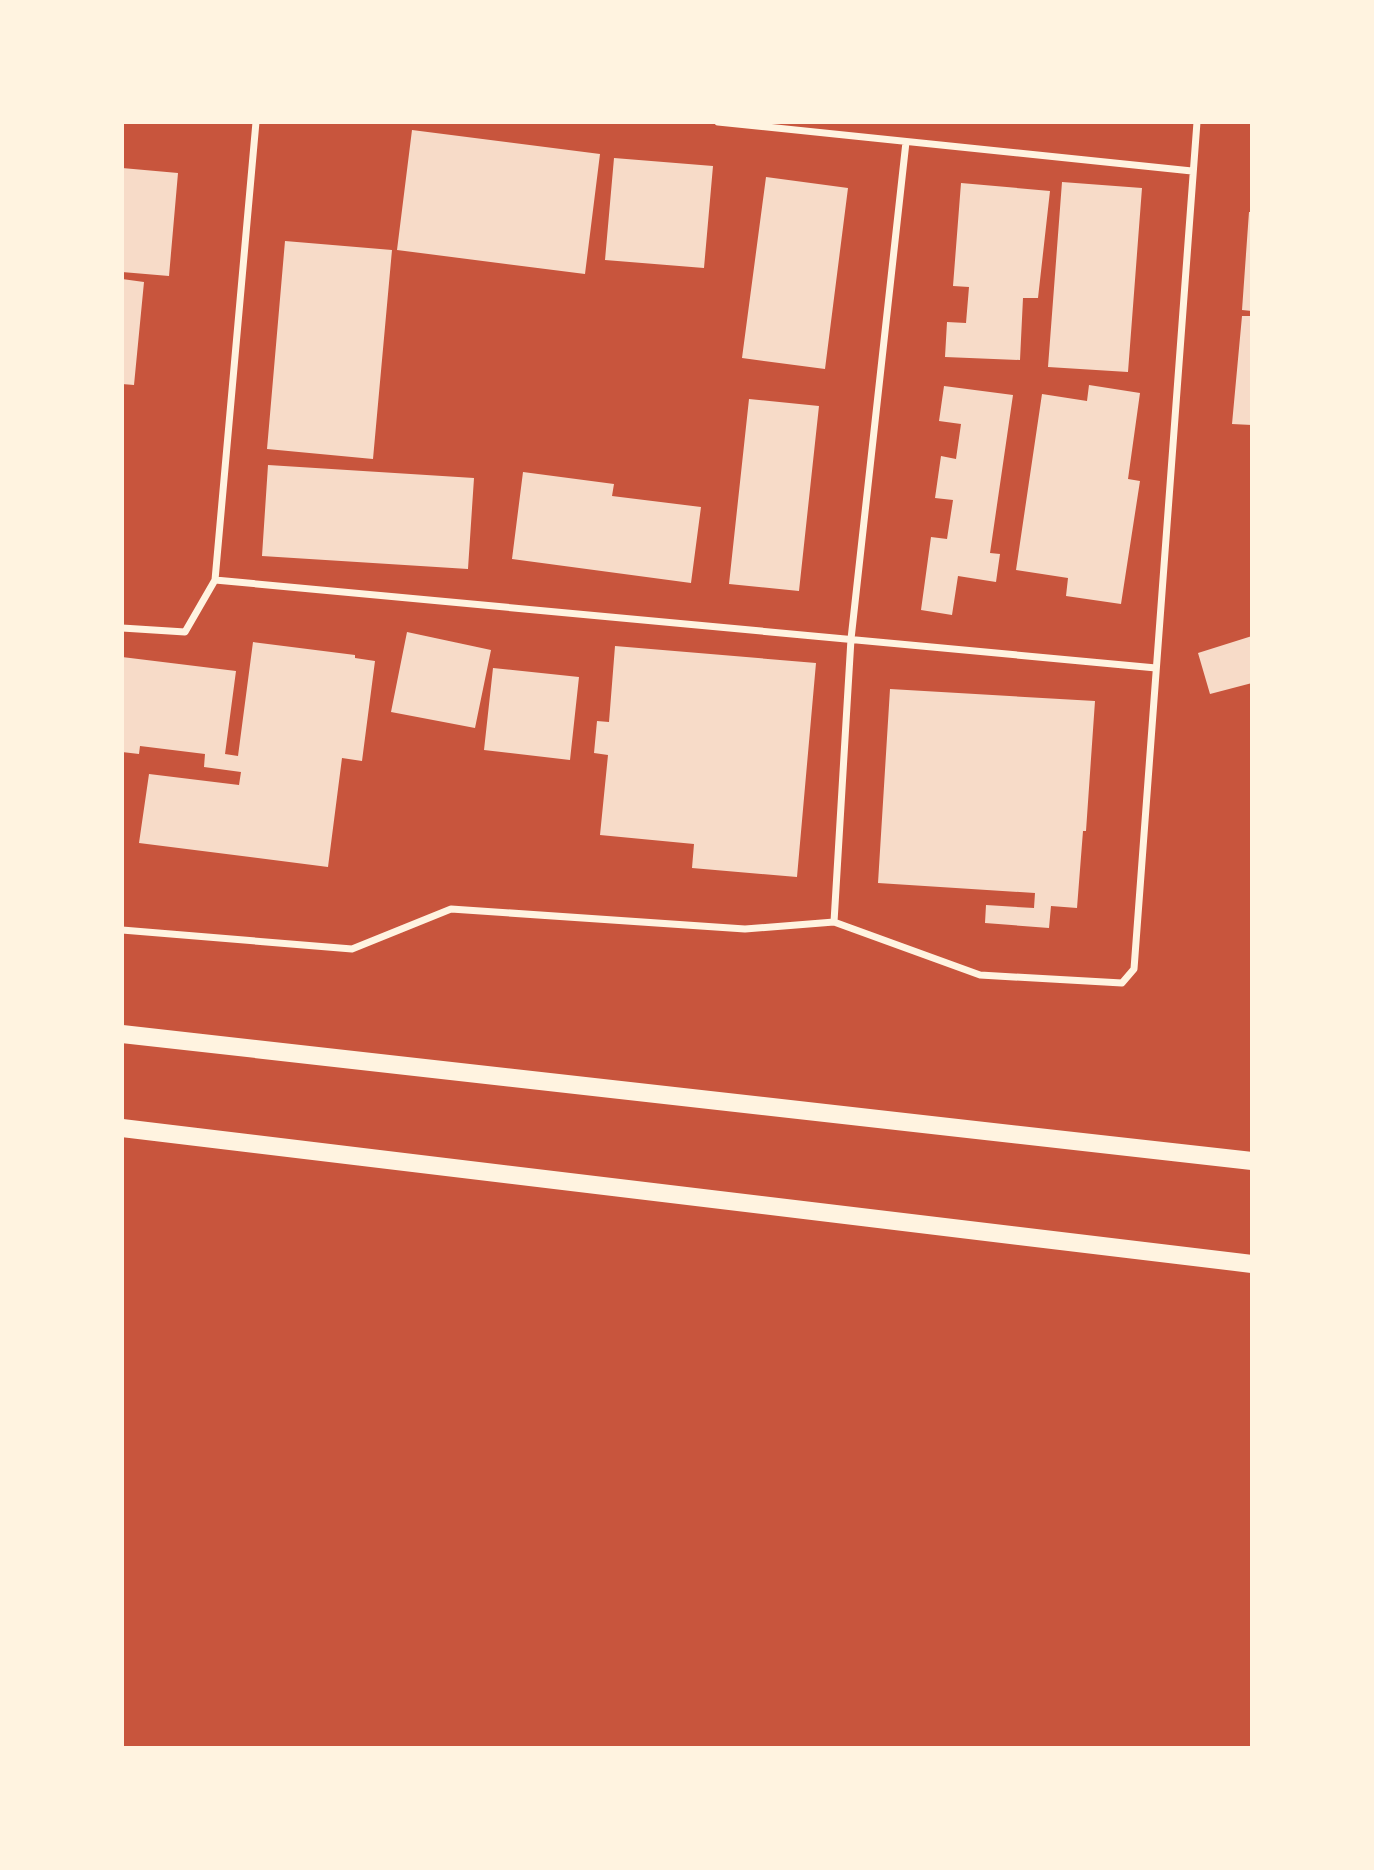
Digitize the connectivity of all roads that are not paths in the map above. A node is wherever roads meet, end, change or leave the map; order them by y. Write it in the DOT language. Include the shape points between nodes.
graph roads {
  1 [pos="256,122"];
  2 [pos="718,122"];
  3 [pos="1197,122"];
  4 [pos="906,142"];
  5 [pos="1192,171"];
  6 [pos="215,580"];
  7 [pos="122,628"];
  8 [pos="851,639"];
  9 [pos="1156,668"];
  10 [pos="834,922"];
  11 [pos="122,930"];
  12 [pos="122,1034"];
  13 [pos="122,1128"];
  14 [pos="1251,1161"];
  15 [pos="1251,1264"];
  1 -- 6 [label="street"];
  2 -- 4 [label="street"];
  3 -- 5 [label="street"];
  4 -- 5 [label="street"];
  4 -- 8 [label="street"];
  5 -- 9 [label="street"];
  6 -- 7 [label="street" via="185,632"];
  6 -- 8 [label="street"];
  8 -- 9 [label="street"];
  8 -- 10 [label="street"];
  9 -- 10 [label="street" via="1134,969 1122,983 980,975"];
  10 -- 11 [label="street" via="745,929 451,909 352,949"];
  12 -- 14 [label="main road"];
  13 -- 15 [label="main road"];
}
